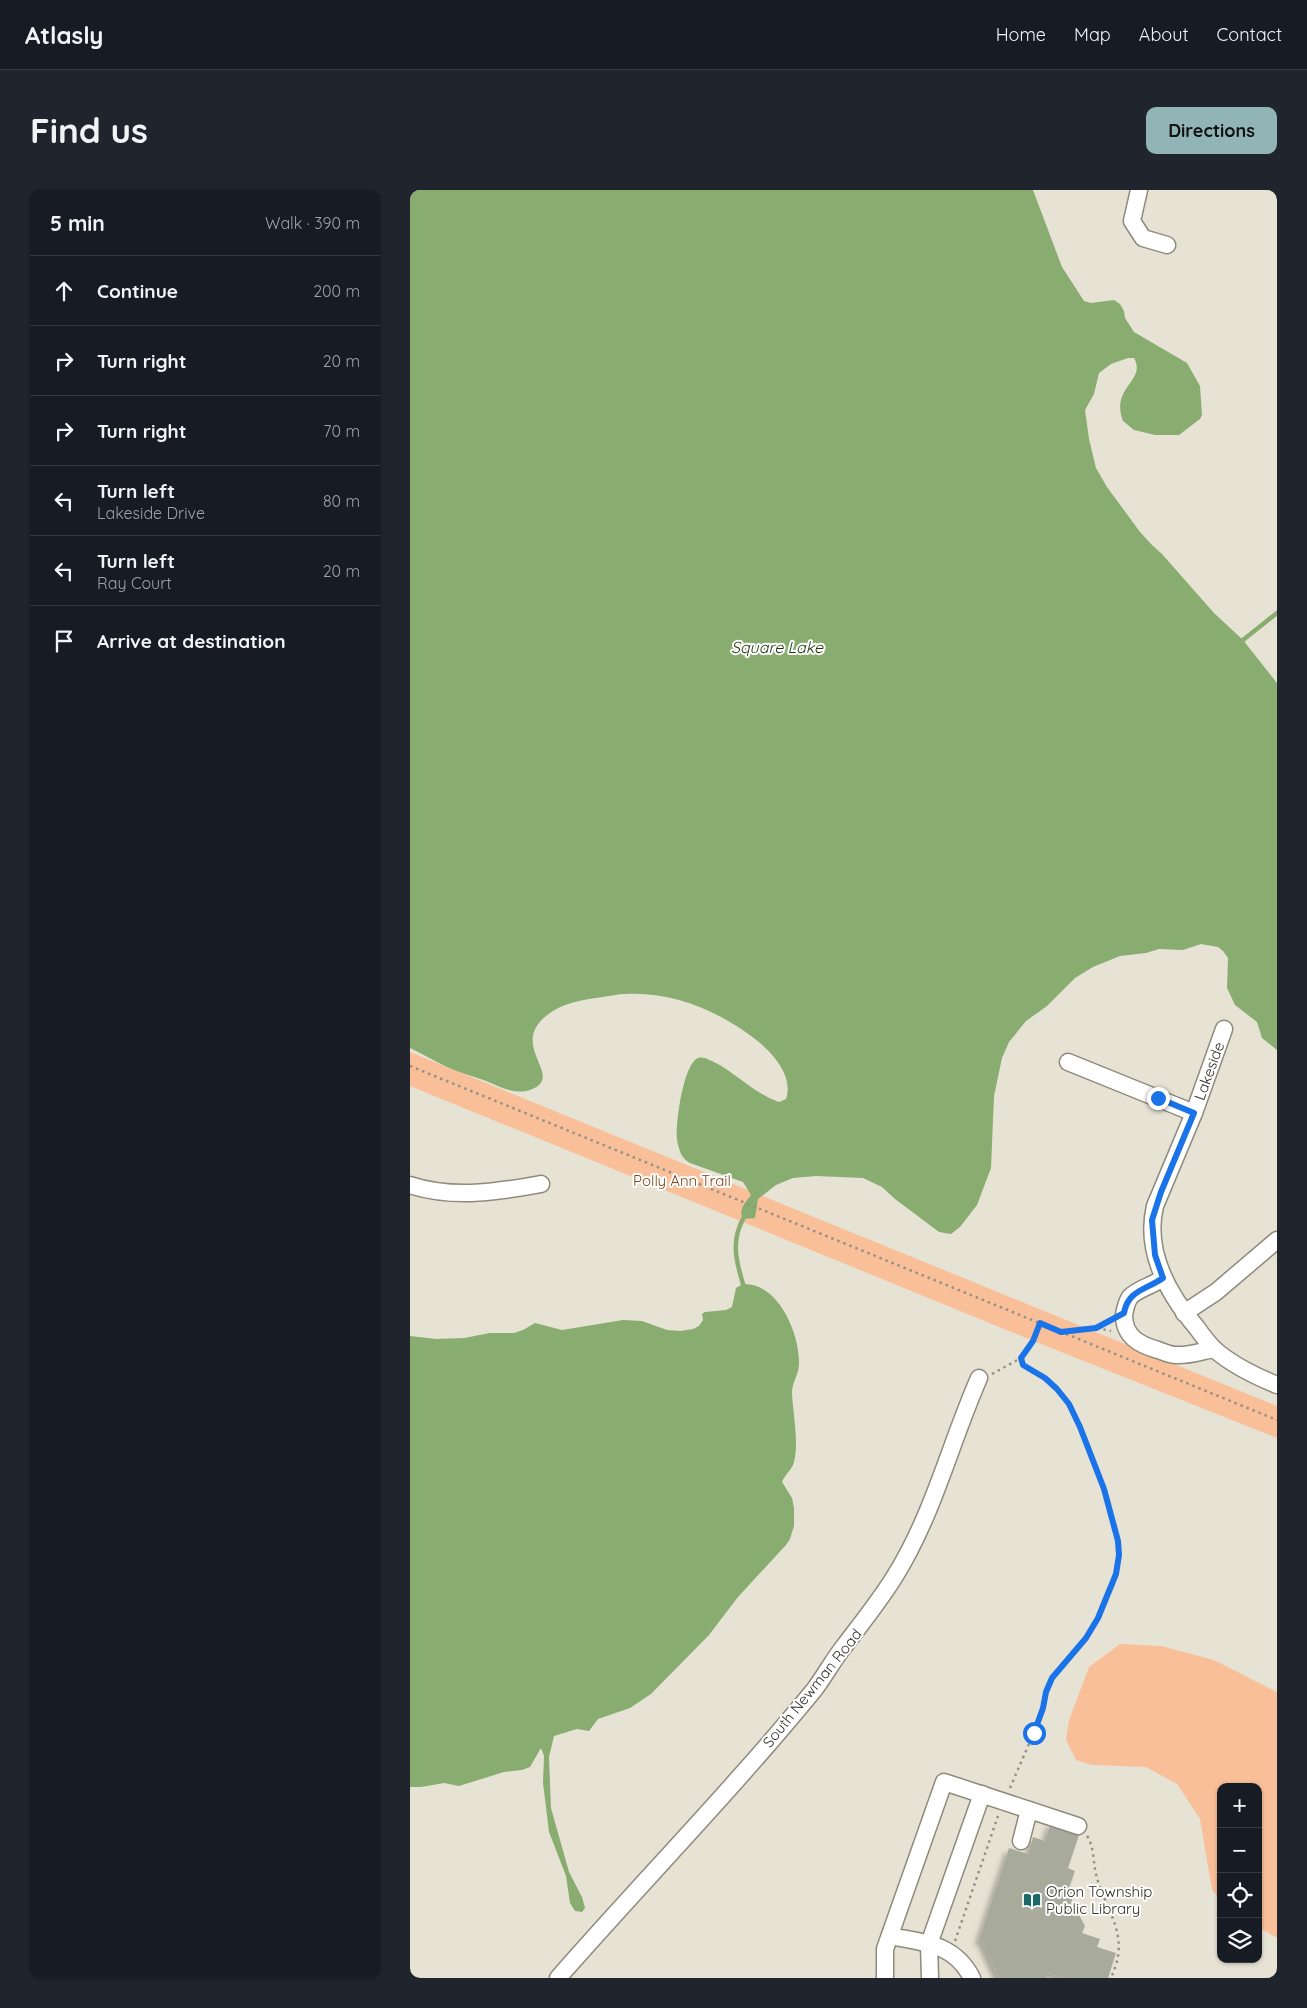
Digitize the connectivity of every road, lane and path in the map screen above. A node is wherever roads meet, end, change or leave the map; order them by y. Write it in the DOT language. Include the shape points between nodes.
graph roads {
  1 [pos="1139,190"];
  2 [pos="1167,246"];
  3 [pos="1224,1030"];
  4 [pos="1068,1062"];
  5 [pos="410,1066"];
  6 [pos="1194,1113"];
  7 [pos="541,1184"];
  8 [pos="410,1186"];
  9 [pos="1277,1240"];
  10 [pos="1163,1278"];
  11 [pos="1124,1313"];
  12 [pos="1184,1313"];
  13 [pos="1040,1323"];
  14 [pos="1061,1332"];
  15 [pos="1214,1348"];
  16 [pos="1021,1358"];
  17 [pos="980,1378"];
  18 [pos="1277,1385"];
  19 [pos="1277,1420"];
  20 [pos="982,1794"];
  21 [pos="1004,1802"];
  22 [pos="1029,1810"];
  23 [pos="1078,1826"];
  24 [pos="1021,1841"];
  25 [pos="890,1936"];
  26 [pos="929,1944"];
  27 [pos="959,1946"];
  28 [pos="558,1978"];
  29 [pos="885,1978"];
  30 [pos="930,1978"];
  31 [pos="972,1978"];
  32 [pos="1111,1978"];
  1 -- 2 [label="street" via="1132,221 1144,238"];
  3 -- 6 [label="street, Lakeside"];
  4 -- 6 [label="street"];
  5 -- 13 [label="path"];
  6 -- 10 [label="street, Lakeside" via="1152,1220 1155,1255"];
  7 -- 8 [label="street" via="459,1194"];
  9 -- 12 [label="street" via="1216,1292"];
  10 -- 11 [label="street" via="1134,1294"];
  10 -- 12 [label="street, Lakeside"];
  11 -- 14 [label="path" via="1096,1328"];
  11 -- 15 [label="street" via="1129,1335 1148,1348 1176,1355"];
  12 -- 15 [label="street, Lakeside"];
  13 -- 14 [label="path"];
  13 -- 16 [label="path"];
  14 -- 19 [label="path"];
  15 -- 18 [label="street, Lakeside" via="1250,1374"];
  16 -- 17 [label="path"];
  16 -- 21 [label="path" via="1023,1365 1045,1378 1069,1404 1104,1489 1119,1555 1116,1574 1098,1618 1086,1638 1052,1678 1038,1723"];
  17 -- 28 [label="street, South Newman Road" via="922,1525 896,1575 869,1616 816,1688"];
  20 -- 21 [label="street"];
  20 -- 25 [label="street" via="944,1782"];
  20 -- 26 [label="street"];
  21 -- 22 [label="street"];
  21 -- 27 [label="path" via="954,1945"];
  22 -- 23 [label="street"];
  22 -- 24 [label="street"];
  23 -- 32 [label="path" via="1089,1839 1096,1874 1116,1931 1118,1955"];
  25 -- 26 [label="street"];
  25 -- 29 [label="street" via="885,1949"];
  26 -- 30 [label="street"];
  26 -- 31 [label="street" via="941,1946 954,1954"];
}
